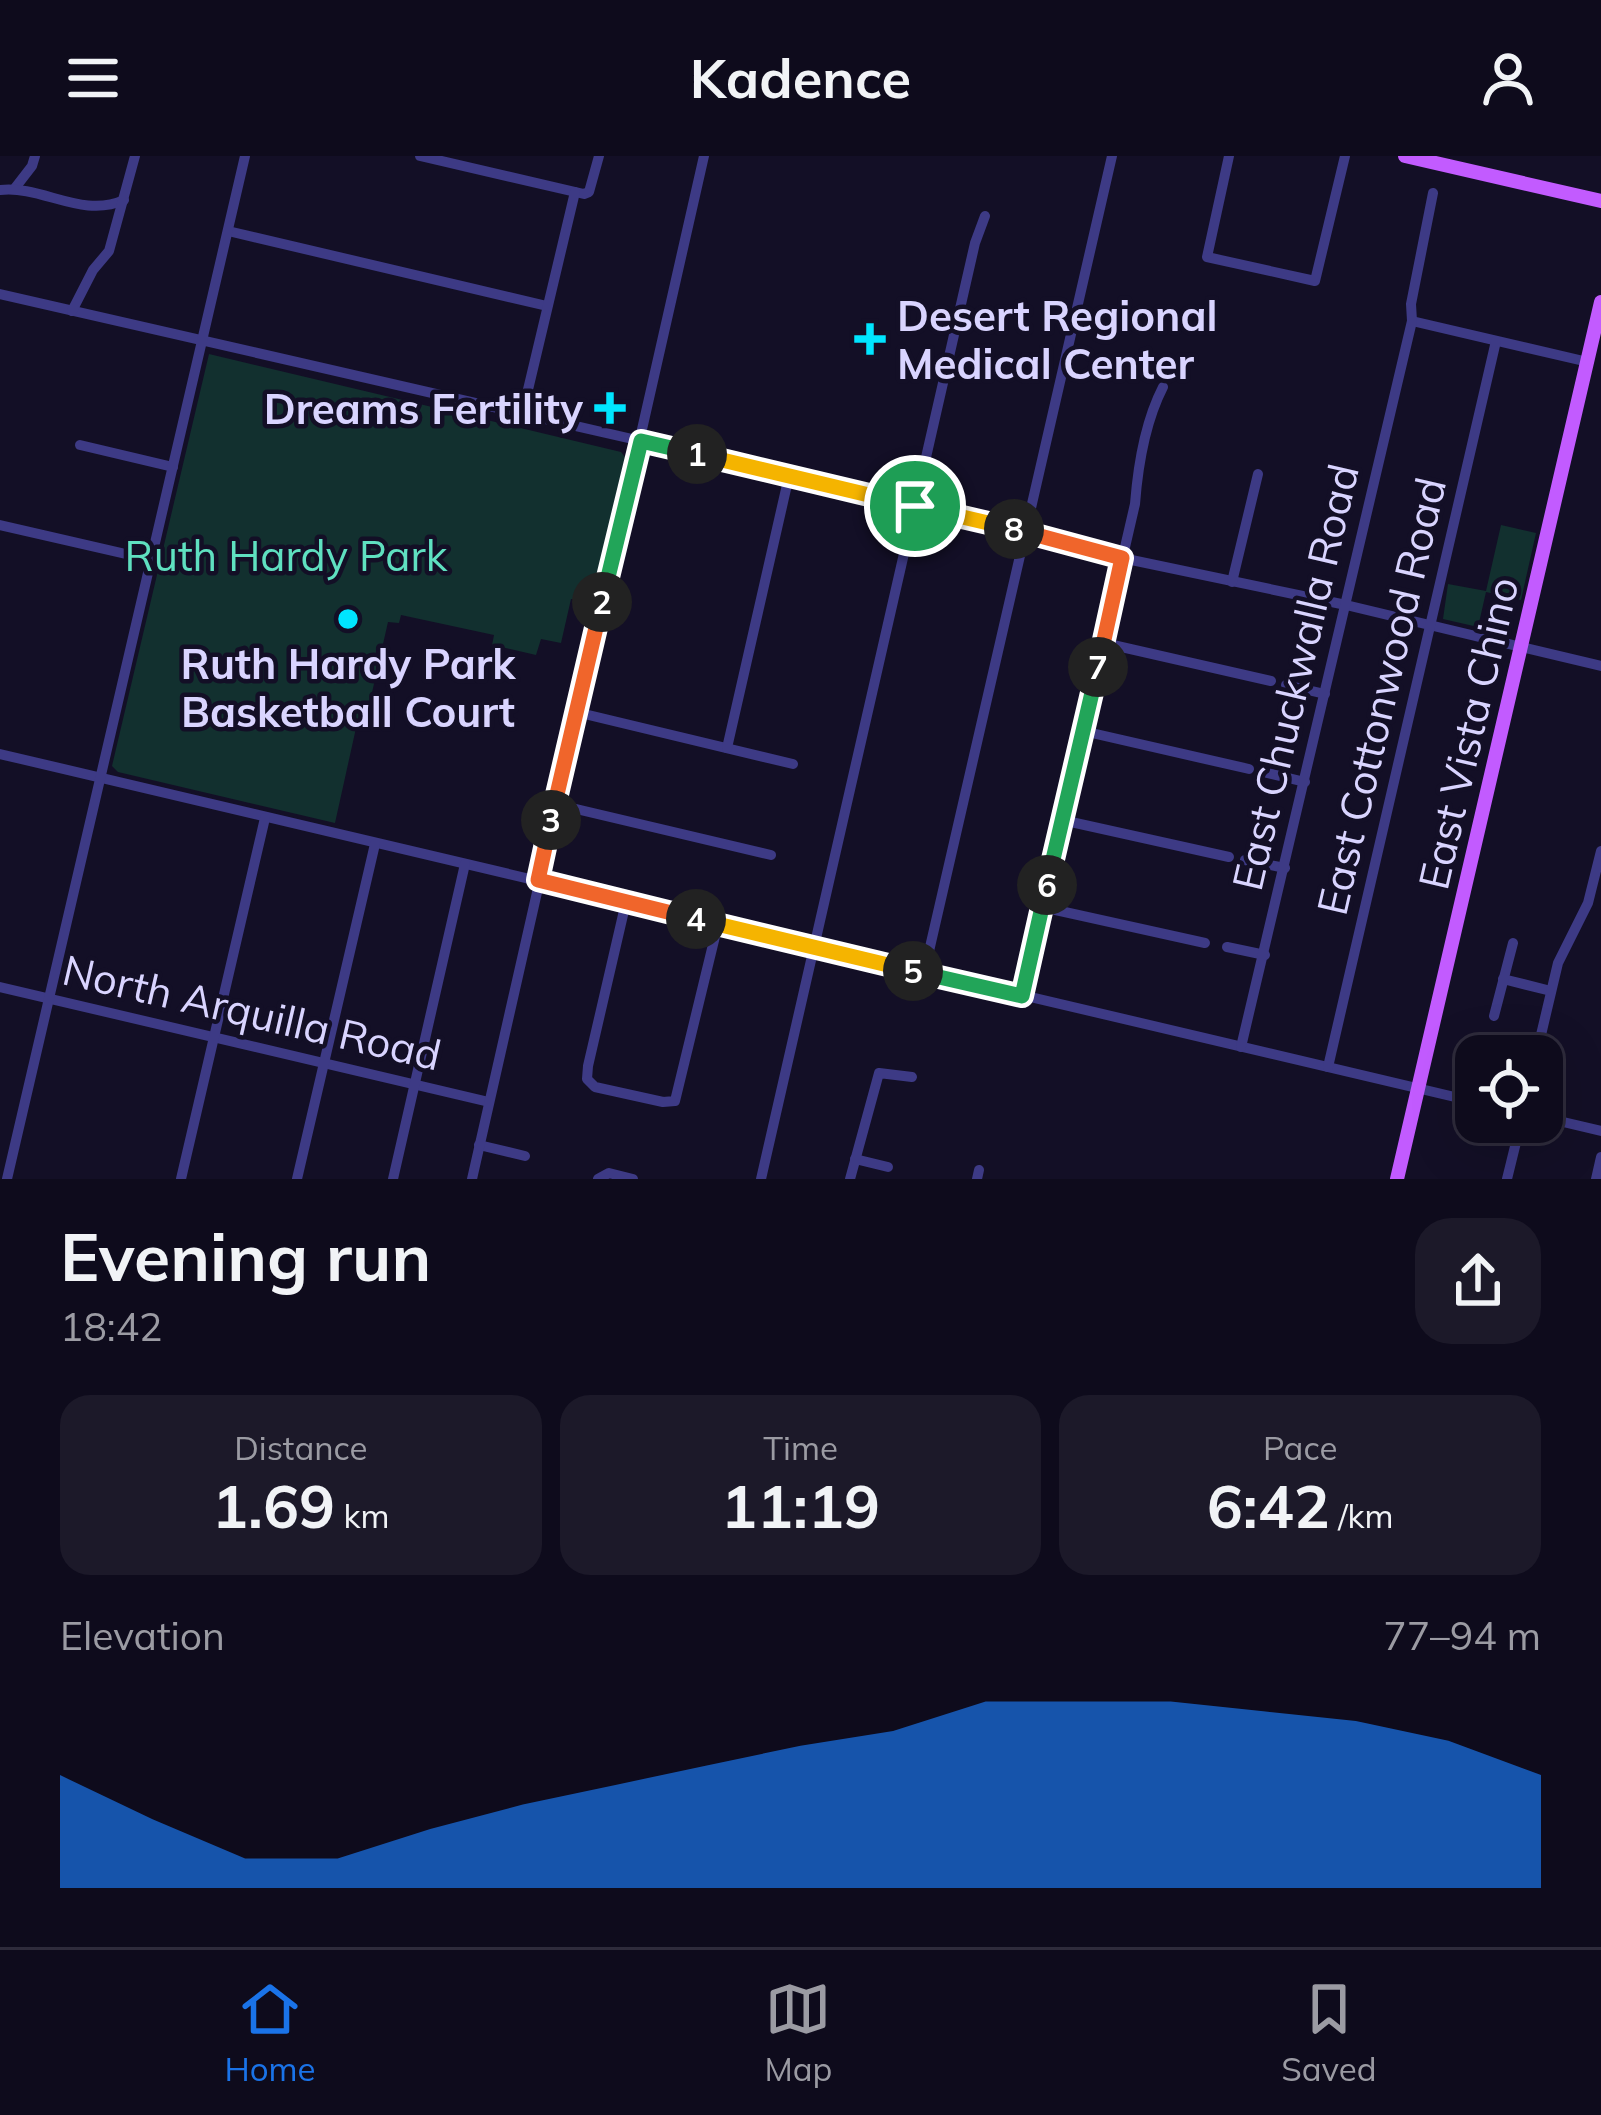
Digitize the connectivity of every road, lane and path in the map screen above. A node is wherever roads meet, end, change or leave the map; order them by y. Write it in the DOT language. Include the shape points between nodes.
graph roads {
  1 [pos="35,156"];
  2 [pos="135,156"];
  3 [pos="245,156"];
  4 [pos="422,156"];
  5 [pos="599,156"];
  6 [pos="704,156"];
  7 [pos="1112,156"];
  8 [pos="1229,156"];
  9 [pos="1346,156"];
  10 [pos="1405,156"];
  11 [pos="15,188"];
  12 [pos="0,190"];
  13 [pos="575,192"];
  14 [pos="1433,193"];
  15 [pos="124,200"];
  16 [pos="1601,201"];
  17 [pos="986,216"];
  18 [pos="228,231"];
  19 [pos="0,294"];
  20 [pos="1601,302"];
  21 [pos="547,306"];
  22 [pos="72,310"];
  23 [pos="1412,321"];
  24 [pos="1496,340"];
  25 [pos="202,343"];
  26 [pos="1588,362"];
  27 [pos="1163,387"];
  28 [pos="526,398"];
  29 [pos="641,441"];
  30 [pos="80,445"];
  31 [pos="173,467"];
  32 [pos="1258,474"];
  33 [pos="789,476"];
  34 [pos="915,506"];
  35 [pos="0,525"];
  36 [pos="1025,532"];
  37 [pos="1122,558"];
  38 [pos="152,560"];
  39 [pos="1232,582"];
  40 [pos="1346,605"];
  41 [pos="1432,625"];
  42 [pos="1104,644"];
  43 [pos="1522,647"];
  44 [pos="1601,666"];
  45 [pos="1271,681"];
  46 [pos="1286,685"];
  47 [pos="1325,694"];
  48 [pos="576,712"];
  49 [pos="1083,731"];
  50 [pos="727,748"];
  51 [pos="0,754"];
  52 [pos="793,764"];
  53 [pos="1249,769"];
  54 [pos="1267,773"];
  55 [pos="100,778"];
  56 [pos="1305,782"];
  57 [pos="555,804"];
  58 [pos="265,818"];
  59 [pos="1062,820"];
  60 [pos="375,844"];
  61 [pos="1601,851"];
  62 [pos="771,855"];
  63 [pos="1229,857"];
  64 [pos="1245,860"];
  65 [pos="465,865"];
  66 [pos="1285,868"];
  67 [pos="538,880"];
  68 [pos="626,902"];
  69 [pos="1042,907"];
  70 [pos="718,924"];
  71 [pos="1513,943"];
  72 [pos="1205,944"];
  73 [pos="813,947"];
  74 [pos="1226,947"];
  75 [pos="1265,956"];
  76 [pos="924,973"];
  77 [pos="1504,979"];
  78 [pos="0,987"];
  79 [pos="1551,991"];
  80 [pos="1022,996"];
  81 [pos="49,998"];
  82 [pos="1494,1016"];
  83 [pos="1541,1035"];
  84 [pos="213,1037"];
  85 [pos="1241,1047"];
  86 [pos="324,1063"];
  87 [pos="1328,1067"];
  88 [pos="912,1077"];
  89 [pos="416,1085"];
  90 [pos="1418,1088"];
  91 [pos="1455,1097"];
  92 [pos="489,1102"];
  93 [pos="1563,1122"];
  94 [pos="1601,1131"];
  95 [pos="1516,1143"];
  96 [pos="479,1145"];
  97 [pos="525,1156"];
  98 [pos="1601,1157"];
  99 [pos="855,1160"];
  100 [pos="888,1167"];
  101 [pos="8,1179"];
  102 [pos="181,1179"];
  103 [pos="297,1179"];
  104 [pos="394,1179"];
  105 [pos="472,1179"];
  106 [pos="598,1179"];
  107 [pos="633,1179"];
  108 [pos="760,1179"];
  109 [pos="850,1179"];
  110 [pos="1397,1179"];
  111 [pos="1508,1179"];
  112 [pos="1596,1179"];
  1 -- 11 [label="street"];
  2 -- 15 [label="street"];
  3 -- 18 [label="street"];
  4 -- 13 [label="street"];
  5 -- 13 [label="street" via="590,192"];
  6 -- 29 [label="street"];
  7 -- 36 [label="street"];
  8 -- 9 [label="street" via="1208,257 1316,281"];
  10 -- 16 [label="main road"];
  11 -- 12 [label="street"];
  11 -- 15 [label="street" via="95,206"];
  13 -- 21 [label="street"];
  14 -- 23 [label="street, East Chuckwalla Road"];
  15 -- 22 [label="street" via="109,251"];
  17 -- 34 [label="street"];
  18 -- 21 [label="street"];
  18 -- 25 [label="street"];
  19 -- 22 [label="street"];
  20 -- 26 [label="main road, East Vista Chino"];
  21 -- 28 [label="street"];
  22 -- 25 [label="street"];
  23 -- 24 [label="street"];
  23 -- 40 [label="street, East Chuckwalla Road"];
  24 -- 26 [label="street"];
  24 -- 41 [label="street, East Cottonwood Road"];
  25 -- 29 [label="street"];
  25 -- 31 [label="street"];
  26 -- 43 [label="main road, East Vista Chino"];
  27 -- 37 [label="street"];
  29 -- 33 [label="street"];
  29 -- 48 [label="street"];
  30 -- 31 [label="street"];
  31 -- 38 [label="street"];
  32 -- 39 [label="street"];
  33 -- 34 [label="street"];
  33 -- 50 [label="street"];
  34 -- 36 [label="street"];
  34 -- 73 [label="street"];
  35 -- 38 [label="street"];
  36 -- 37 [label="street"];
  36 -- 76 [label="street"];
  37 -- 39 [label="street"];
  37 -- 42 [label="street"];
  38 -- 55 [label="street"];
  39 -- 40 [label="street"];
  40 -- 41 [label="street"];
  40 -- 47 [label="street, East Chuckwalla Road"];
  41 -- 43 [label="street"];
  41 -- 87 [label="street, East Cottonwood Road"];
  42 -- 45 [label="street"];
  42 -- 49 [label="street"];
  43 -- 44 [label="street"];
  43 -- 90 [label="main road, East Vista Chino"];
  46 -- 47 [label="street"];
  47 -- 56 [label="street, East Chuckwalla Road"];
  48 -- 50 [label="street"];
  48 -- 57 [label="street"];
  49 -- 53 [label="street"];
  49 -- 59 [label="street"];
  50 -- 52 [label="street"];
  51 -- 55 [label="street"];
  54 -- 56 [label="street"];
  55 -- 58 [label="street"];
  55 -- 81 [label="street"];
  56 -- 66 [label="street, East Chuckwalla Road"];
  57 -- 62 [label="street"];
  57 -- 67 [label="street"];
  58 -- 60 [label="street"];
  58 -- 84 [label="street"];
  59 -- 63 [label="street"];
  59 -- 69 [label="street"];
  60 -- 65 [label="street"];
  60 -- 86 [label="street"];
  61 -- 79 [label="street"];
  64 -- 66 [label="street"];
  65 -- 67 [label="street"];
  65 -- 89 [label="street"];
  66 -- 75 [label="street, East Chuckwalla Road"];
  67 -- 68 [label="street"];
  67 -- 92 [label="street"];
  68 -- 70 [label="street"];
  68 -- 70 [label="street" via="589,1066 595,1087 675,1100"];
  69 -- 72 [label="street"];
  69 -- 80 [label="street"];
  70 -- 73 [label="street"];
  71 -- 77 [label="street"];
  73 -- 76 [label="street"];
  73 -- 108 [label="street"];
  74 -- 75 [label="street"];
  75 -- 85 [label="street, East Chuckwalla Road"];
  76 -- 80 [label="street"];
  77 -- 79 [label="street"];
  77 -- 82 [label="street"];
  78 -- 81 [label="street, North Arquilla Road"];
  79 -- 83 [label="street"];
  80 -- 85 [label="street"];
  81 -- 84 [label="street, North Arquilla Road"];
  81 -- 101 [label="street"];
  84 -- 86 [label="street, North Arquilla Road"];
  84 -- 102 [label="street"];
  85 -- 87 [label="street"];
  86 -- 89 [label="street, North Arquilla Road"];
  86 -- 103 [label="street"];
  87 -- 90 [label="street"];
  88 -- 99 [label="street" via="879,1073"];
  89 -- 92 [label="street, North Arquilla Road"];
  89 -- 104 [label="street"];
  90 -- 91 [label="street"];
  90 -- 110 [label="main road, East Vista Chino"];
  92 -- 96 [label="street"];
  93 -- 94 [label="street"];
  95 -- 111 [label="street"];
  96 -- 97 [label="street"];
  96 -- 105 [label="street"];
  98 -- 112 [label="street"];
  99 -- 100 [label="street"];
  99 -- 109 [label="street"];
  106 -- 107 [label="street"];
}
